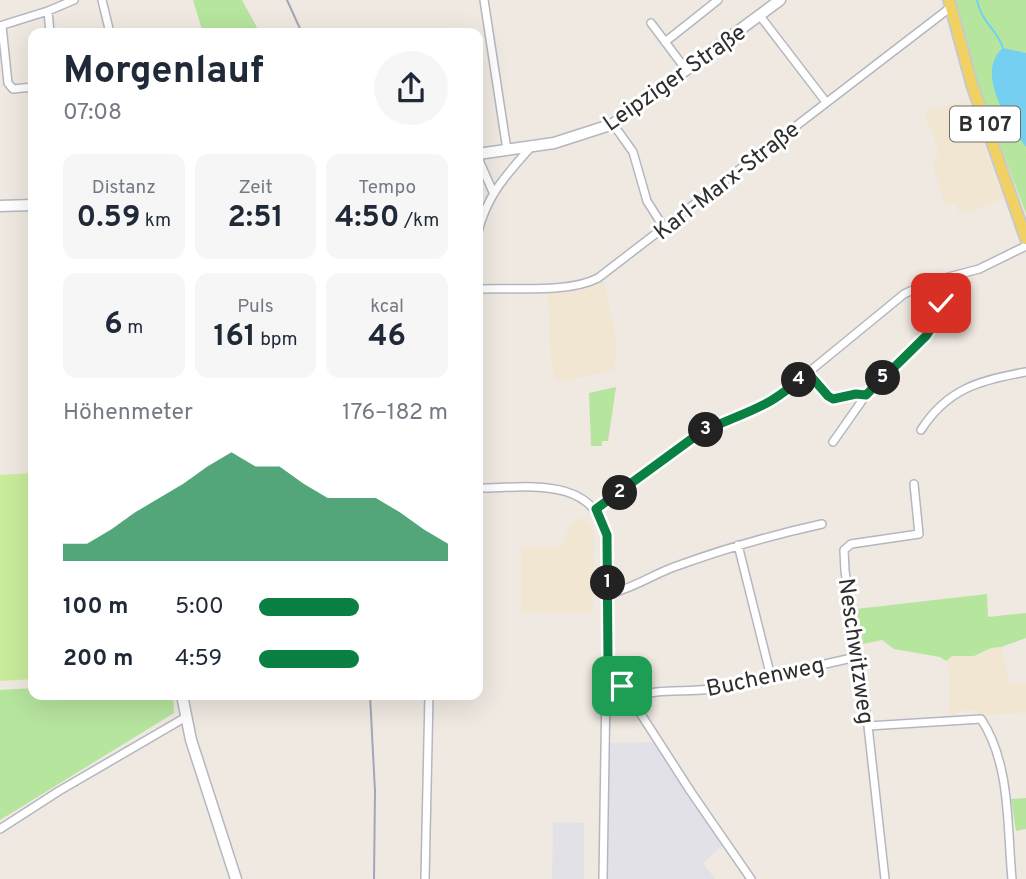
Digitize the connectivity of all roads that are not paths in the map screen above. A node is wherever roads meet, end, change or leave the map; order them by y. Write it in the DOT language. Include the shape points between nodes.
graph roads {
  1 [pos="74,0"];
  2 [pos="102,0"];
  3 [pos="484,0"];
  4 [pos="718,0"];
  5 [pos="780,0"];
  6 [pos="950,4"];
  7 [pos="48,11"];
  8 [pos="760,16"];
  9 [pos="651,23"];
  10 [pos="1,26"];
  11 [pos="50,28"];
  12 [pos="109,28"];
  13 [pos="665,42"];
  14 [pos="687,71"];
  15 [pos="28,88"];
  16 [pos="826,102"];
  17 [pos="613,124"];
  18 [pos="531,147"];
  19 [pos="507,150"];
  20 [pos="483,155"];
  21 [pos="483,168"];
  22 [pos="493,192"];
  23 [pos="28,205"];
  24 [pos="0,206"];
  25 [pos="483,216"];
  26 [pos="664,228"];
  27 [pos="1026,239"];
  28 [pos="1026,246"];
  29 [pos="946,279"];
  30 [pos="483,289"];
  31 [pos="1026,372"];
  32 [pos="808,373"];
  33 [pos="866,395"];
  34 [pos="921,430"];
  35 [pos="834,442"];
  36 [pos="914,484"];
  37 [pos="483,488"];
  38 [pos="596,509"];
  39 [pos="822,524"];
  40 [pos="738,545"];
  41 [pos="608,594"];
  42 [pos="858,657"];
  43 [pos="613,674"];
  44 [pos="771,677"];
  45 [pos="631,699"];
  46 [pos="182,700"];
  47 [pos="429,700"];
  48 [pos="186,717"];
  49 [pos="868,726"];
  50 [pos="0,830"];
  51 [pos="236,879"];
  52 [pos="425,879"];
  53 [pos="603,879"];
  54 [pos="751,879"];
  55 [pos="885,879"];
  56 [pos="1012,879"];
  1 -- 7 [label="street"];
  2 -- 12 [label="street"];
  3 -- 19 [label="street"];
  4 -- 13 [label="street"];
  5 -- 8 [label="main road, Leipziger Straße"];
  6 -- 16 [label="street, Karl-Marx-Straße"];
  6 -- 27 [label="main road, B 107" via="972,85"];
  7 -- 10 [label="street"];
  7 -- 11 [label="street"];
  8 -- 14 [label="main road, Leipziger Straße"];
  8 -- 16 [label="street"];
  9 -- 13 [label="street"];
  10 -- 15 [label="street" via="8,83 13,89"];
  13 -- 14 [label="street"];
  14 -- 17 [label="main road, Leipziger Straße"];
  16 -- 26 [label="street, Karl-Marx-Straße"];
  17 -- 18 [label="main road, Leipziger Straße" via="580,137"];
  17 -- 26 [label="street" via="633,152 647,201"];
  18 -- 19 [label="main road, Leipziger Straße"];
  18 -- 22 [label="street"];
  19 -- 20 [label="main road, Leipziger Straße"];
  21 -- 22 [label="street"];
  22 -- 25 [label="street"];
  23 -- 24 [label="main road"];
  26 -- 30 [label="street, Karl-Marx-Straße" via="592,281"];
  28 -- 29 [label="street"];
  29 -- 32 [label="street" via="904,294"];
  29 -- 33 [label="street" via="934,324 926,336"];
  31 -- 34 [label="street" via="958,392 931,414"];
  32 -- 33 [label="street" via="833,399"];
  32 -- 38 [label="street" via="763,405 697,435"];
  33 -- 35 [label="street"];
  36 -- 42 [label="street, Neschwitzweg" via="919,534 851,544 845,550"];
  37 -- 38 [label="street" via="561,490 582,497"];
  38 -- 41 [label="street" via="607,535"];
  39 -- 40 [label="street"];
  40 -- 41 [label="street"];
  40 -- 44 [label="street"];
  41 -- 43 [label="street" via="607,656"];
  42 -- 44 [label="street, Buchenweg"];
  42 -- 49 [label="street, Neschwitzweg"];
  43 -- 45 [label="street"];
  43 -- 53 [label="street" via="606,689"];
  44 -- 45 [label="street, Buchenweg" via="704,690 656,691"];
  45 -- 54 [label="street"];
  46 -- 48 [label="main road"];
  47 -- 52 [label="street"];
  48 -- 50 [label="street"];
  48 -- 51 [label="main road"];
  49 -- 55 [label="street, Neschwitzweg"];
  49 -- 56 [label="street" via="981,719 1004,786"];
}
